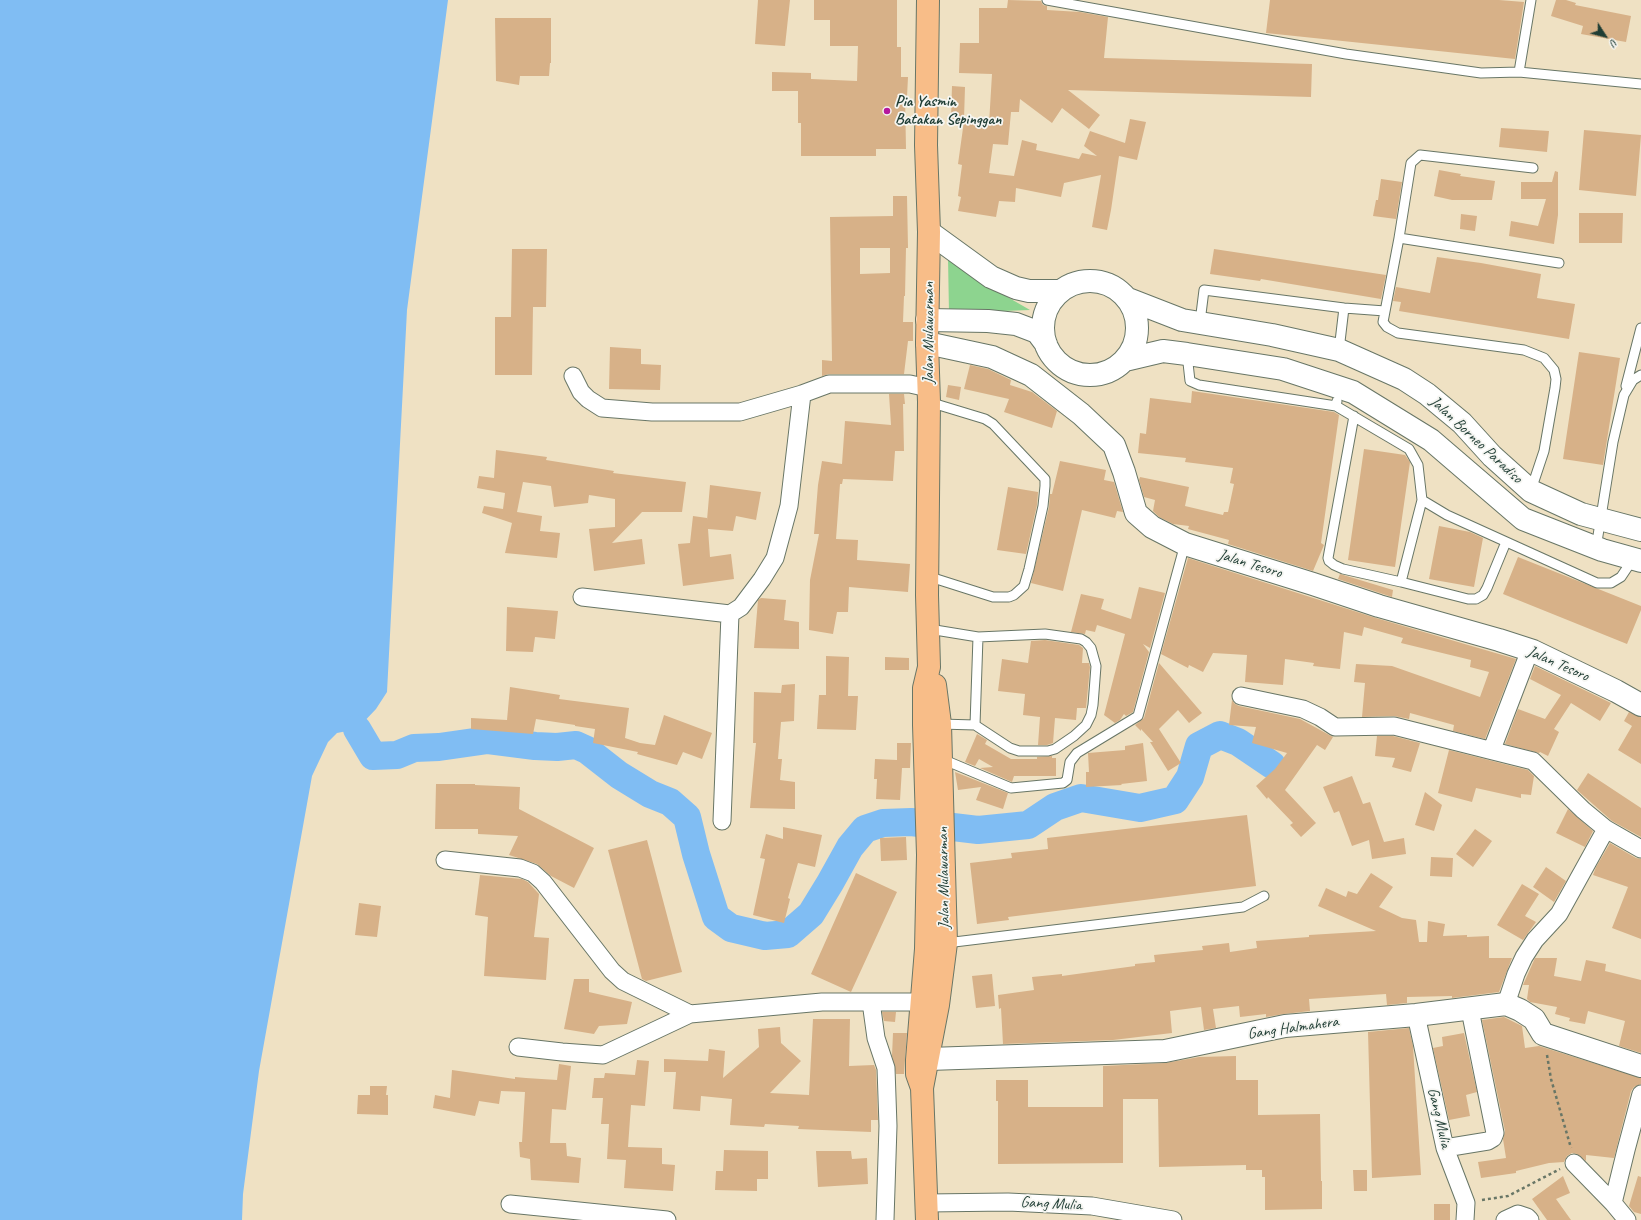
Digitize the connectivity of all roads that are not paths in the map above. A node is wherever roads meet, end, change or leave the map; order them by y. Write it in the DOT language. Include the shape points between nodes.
graph roads {
  1 [pos="928,0"];
  2 [pos="1047,0"];
  3 [pos="1531,0"];
  4 [pos="1519,72"];
  5 [pos="1641,84"];
  6 [pos="1533,168"];
  7 [pos="929,232"];
  8 [pos="1399,238"];
  9 [pos="1559,262"];
  10 [pos="1061,291"];
  11 [pos="1128,299"];
  12 [pos="1344,308"];
  13 [pos="1385,311"];
  14 [pos="927,320"];
  15 [pos="1200,322"];
  16 [pos="1641,328"];
  17 [pos="926,344"];
  18 [pos="1046,344"];
  19 [pos="1339,350"];
  20 [pos="1187,354"];
  21 [pos="1125,360"];
  22 [pos="1641,375"];
  23 [pos="573,376"];
  24 [pos="802,394"];
  25 [pos="929,395"];
  26 [pos="1624,395"];
  27 [pos="1339,397"];
  28 [pos="1354,416"];
  29 [pos="1531,491"];
  30 [pos="1422,500"];
  31 [pos="1600,520"];
  32 [pos="1641,530"];
  33 [pos="1506,542"];
  34 [pos="1185,544"];
  35 [pos="1596,548"];
  36 [pos="1637,560"];
  37 [pos="927,576"];
  38 [pos="1401,582"];
  39 [pos="582,597"];
  40 [pos="730,614"];
  41 [pos="929,629"];
  42 [pos="978,637"];
  43 [pos="1530,650"];
  44 [pos="929,667"];
  45 [pos="1241,696"];
  46 [pos="1641,705"];
  47 [pos="940,724"];
  48 [pos="975,725"];
  49 [pos="1493,751"];
  50 [pos="941,758"];
  51 [pos="934,799"];
  52 [pos="722,821"];
  53 [pos="1606,829"];
  54 [pos="1641,849"];
  55 [pos="936,855"];
  56 [pos="446,860"];
  57 [pos="1264,896"];
  58 [pos="946,943"];
  59 [pos="871,1002"];
  60 [pos="922,1002"];
  61 [pos="1506,1004"];
  62 [pos="1470,1010"];
  63 [pos="690,1014"];
  64 [pos="1416,1015"];
  65 [pos="518,1047"];
  66 [pos="929,1059"];
  67 [pos="1641,1066"];
  68 [pos="922,1088"];
  69 [pos="1641,1094"];
  70 [pos="1446,1148"];
  71 [pos="1574,1163"];
  72 [pos="510,1204"];
  73 [pos="1613,1204"];
  74 [pos="927,1211"];
  75 [pos="1091,1213"];
  76 [pos="667,1220"];
  77 [pos="885,1220"];
  78 [pos="1173,1220"];
  79 [pos="1465,1220"];
  80 [pos="1505,1220"];
  81 [pos="1530,1220"];
  82 [pos="1627,1220"];
  1 -- 7 [label="highway, Jalan Mulawarman" via="926,145"];
  2 -- 4 [label="lane" via="1346,54 1481,73"];
  3 -- 4 [label="lane"];
  4 -- 5 [label="lane"];
  6 -- 8 [label="lane" via="1420,155 1411,163"];
  7 -- 10 [label="street" via="991,277 1029,291"];
  7 -- 14 [label="highway, Jalan Mulawarman"];
  8 -- 9 [label="lane"];
  8 -- 13 [label="lane"];
  10 -- 11 [label="street" via="1074,283 1089,280 1104,282"];
  10 -- 18 [label="street" via="1052,299 1046,310 1043,333"];
  11 -- 15 [label="street, Jalan Borneo Paradiso" via="1182,320"];
  11 -- 21 [label="street" via="1136,314 1137,330 1134,346"];
  12 -- 13 [label="lane"];
  12 -- 15 [label="lane" via="1204,290"];
  12 -- 19 [label="lane"];
  13 -- 29 [label="lane" via="1383,322 1398,333 1524,350 1544,358 1554,370 1556,379 1544,451"];
  14 -- 17 [label="highway, Jalan Mulawarman"];
  14 -- 18 [label="street" via="1016,324 1037,332"];
  15 -- 19 [label="street, Jalan Borneo Paradiso"];
  16 -- 26 [label="lane"];
  17 -- 25 [label="highway, Jalan Mulawarman"];
  17 -- 34 [label="street, Jalan Tesoro" via="992,357 1031,375 1075,409 1114,445 1136,513 1152,527"];
  18 -- 21 [label="street" via="1054,358 1066,369 1081,374 1097,375 1107,372"];
  19 -- 29 [label="street, Jalan Borneo Paradiso" via="1404,378 1427,394 1462,423 1492,456"];
  20 -- 21 [label="street, Jalan Borneo Paradiso" via="1163,351"];
  20 -- 27 [label="street, Jalan Borneo Paradiso" via="1283,369"];
  20 -- 27 [label="lane" via="1190,381 1198,386"];
  22 -- 26 [label="lane" via="1633,380"];
  23 -- 24 [label="street" via="581,392 602,408 652,412 740,412"];
  24 -- 25 [label="street" via="829,384 910,384"];
  24 -- 40 [label="street" via="788,506 775,558 741,607"];
  25 -- 37 [label="highway, Jalan Mulawarman"];
  25 -- 37 [label="lane" via="993,424 1045,479 1045,486 1029,569 1024,586 1014,595 993,597"];
  26 -- 31 [label="lane"];
  27 -- 28 [label="lane"];
  27 -- 35 [label="street, Jalan Borneo Paradiso" via="1353,392 1431,440 1523,520"];
  28 -- 30 [label="lane" via="1409,449 1418,465"];
  28 -- 38 [label="lane" via="1328,558 1334,565 1343,569"];
  29 -- 31 [label="street, Jalan Borneo Paradiso"];
  30 -- 33 [label="lane" via="1447,515"];
  30 -- 38 [label="lane"];
  31 -- 32 [label="street, Jalan Borneo Paradiso"];
  31 -- 35 [label="lane"];
  33 -- 36 [label="lane" via="1597,583 1611,583 1621,577"];
  33 -- 38 [label="lane" via="1487,588 1476,599"];
  34 -- 43 [label="street, Jalan Tesoro" via="1379,606"];
  34 -- 50 [label="lane" via="1138,716 1077,753 1070,762 1067,780 1062,783 1012,788"];
  35 -- 36 [label="street, Jalan Borneo Paradiso"];
  37 -- 41 [label="highway, Jalan Mulawarman"];
  39 -- 40 [label="street"];
  40 -- 52 [label="street"];
  41 -- 42 [label="lane"];
  41 -- 44 [label="highway, Jalan Mulawarman"];
  42 -- 48 [label="lane"];
  42 -- 48 [label="lane" via="1045,634 1081,639 1091,648 1096,666 1091,715 1086,725 1055,749 1019,751"];
  43 -- 46 [label="street, Jalan Tesoro"];
  43 -- 49 [label="street"];
  44 -- 47 [label="highway, Jalan Mulawarman" via="936,690"];
  44 -- 51 [label="highway, Jalan Mulawarman" via="924,688"];
  45 -- 49 [label="street" via="1303,709 1335,726 1394,726"];
  47 -- 48 [label="lane"];
  47 -- 50 [label="highway, Jalan Mulawarman"];
  49 -- 53 [label="street" via="1533,761"];
  50 -- 51 [label="highway, Jalan Mulawarman"];
  51 -- 55 [label="highway, Jalan Mulawarman"];
  53 -- 54 [label="street"];
  53 -- 61 [label="street" via="1559,914 1535,940 1524,957"];
  55 -- 58 [label="highway, Jalan Mulawarman"];
  55 -- 60 [label="highway, Jalan Mulawarman"];
  56 -- 63 [label="street" via="520,868 533,873 543,882 612,971 623,981"];
  57 -- 58 [label="lane" via="1243,907"];
  58 -- 66 [label="highway, Jalan Mulawarman"];
  59 -- 60 [label="street"];
  59 -- 63 [label="street" via="822,1002"];
  59 -- 77 [label="street" via="876,1038 886,1068 888,1126"];
  60 -- 68 [label="highway, Jalan Mulawarman" via="917,1074"];
  61 -- 62 [label="street, Gang Halmahera"];
  61 -- 67 [label="street" via="1534,1019 1543,1034"];
  62 -- 64 [label="street, Gang Halmahera"];
  62 -- 70 [label="street" via="1495,1133 1488,1141"];
  63 -- 65 [label="street" via="603,1055"];
  64 -- 66 [label="street, Gang Halmahera" via="1285,1026 1165,1051"];
  64 -- 70 [label="street, Gang Mulia"];
  66 -- 68 [label="highway, Jalan Mulawarman"];
  68 -- 74 [label="highway, Jalan Mulawarman"];
  69 -- 73 [label="street"];
  70 -- 79 [label="street, Gang Mulia" via="1466,1202"];
  71 -- 73 [label="street"];
  72 -- 76 [label="street"];
  73 -- 82 [label="street"];
  74 -- 75 [label="street, Gang Mulia" via="1008,1202"];
  75 -- 78 [label="street, Gang Mulia"];
  80 -- 81 [label="street" via="1518,1214"];
}
